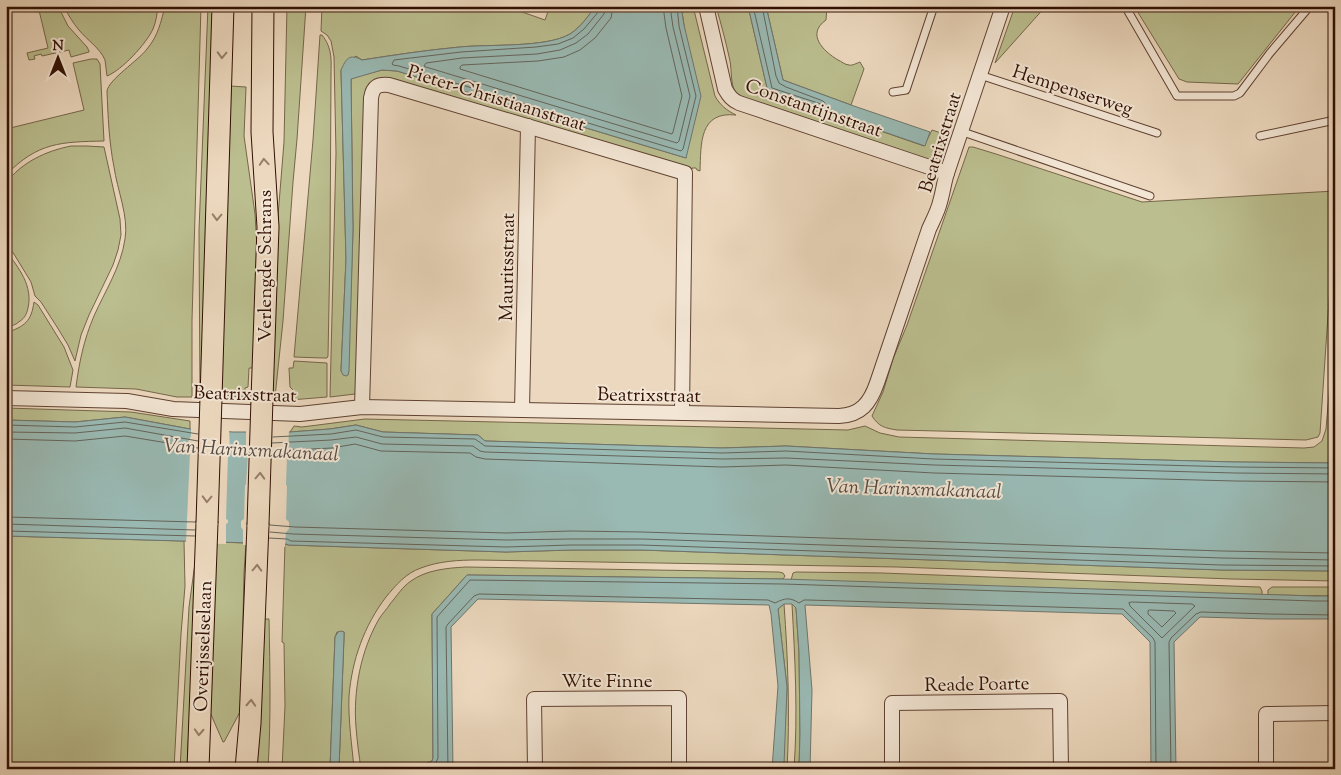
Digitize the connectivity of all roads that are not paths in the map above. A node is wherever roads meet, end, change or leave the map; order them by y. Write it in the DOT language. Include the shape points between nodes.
graph roads {
  1 [pos="224,6"];
  2 [pos="263,6"];
  3 [pos="706,6"];
  4 [pos="934,6"];
  5 [pos="1003,6"];
  6 [pos="1125,6"];
  7 [pos="1310,6"];
  8 [pos="980,75"];
  9 [pos="892,92"];
  10 [pos="1335,120"];
  11 [pos="528,126"];
  12 [pos="960,131"];
  13 [pos="1157,133"];
  14 [pos="1260,136"];
  15 [pos="947,173"];
  16 [pos="1150,196"];
  17 [pos="6,398"];
  18 [pos="362,406"];
  19 [pos="522,410"];
  20 [pos="682,413"];
  21 [pos="1335,713"];
  22 [pos="198,769"];
  23 [pos="246,769"];
  24 [pos="535,769"];
  25 [pos="679,769"];
  26 [pos="892,769"];
  27 [pos="1061,769"];
  28 [pos="1266,769"];
  1 -- 22 [label="main road, Overijsselselaan, one-way, bridge"];
  23 -- 2 [label="main road, Verlengde Schrans, one-way, bridge" via="255,611 268,226 262,132"];
  3 -- 15 [label="street, Constantijnstraat" via="725,89 732,100"];
  4 -- 9 [label="lane" via="906,90"];
  5 -- 8 [label="street, Beatrixstraat"];
  6 -- 7 [label="lane" via="1177,96 1234,96 1240,93"];
  8 -- 12 [label="street, Beatrixstraat"];
  8 -- 13 [label="lane, Hempenserweg"];
  10 -- 14 [label="lane"];
  11 -- 18 [label="street, Pieter-Christiaanstraat" via="390,85 382,84 372,92"];
  11 -- 19 [label="street, Mauritsstraat"];
  11 -- 20 [label="street, Pieter-Christiaanstraat" via="685,173"];
  12 -- 15 [label="street, Beatrixstraat"];
  12 -- 16 [label="lane"];
  15 -- 20 [label="street, Beatrixstraat" via="941,201 928,229 878,383 867,404 848,416"];
  17 -- 18 [label="street, Beatrixstraat" via="127,401 173,409 300,414"];
  18 -- 19 [label="street, Beatrixstraat"];
  19 -- 20 [label="street, Beatrixstraat"];
  21 -- 28 [label="street" via="1266,714"];
  24 -- 25 [label="street, Wite Finne" via="534,699 669,698 679,698"];
  26 -- 27 [label="street, Reade Poarte" via="892,703 1060,701"];
}
